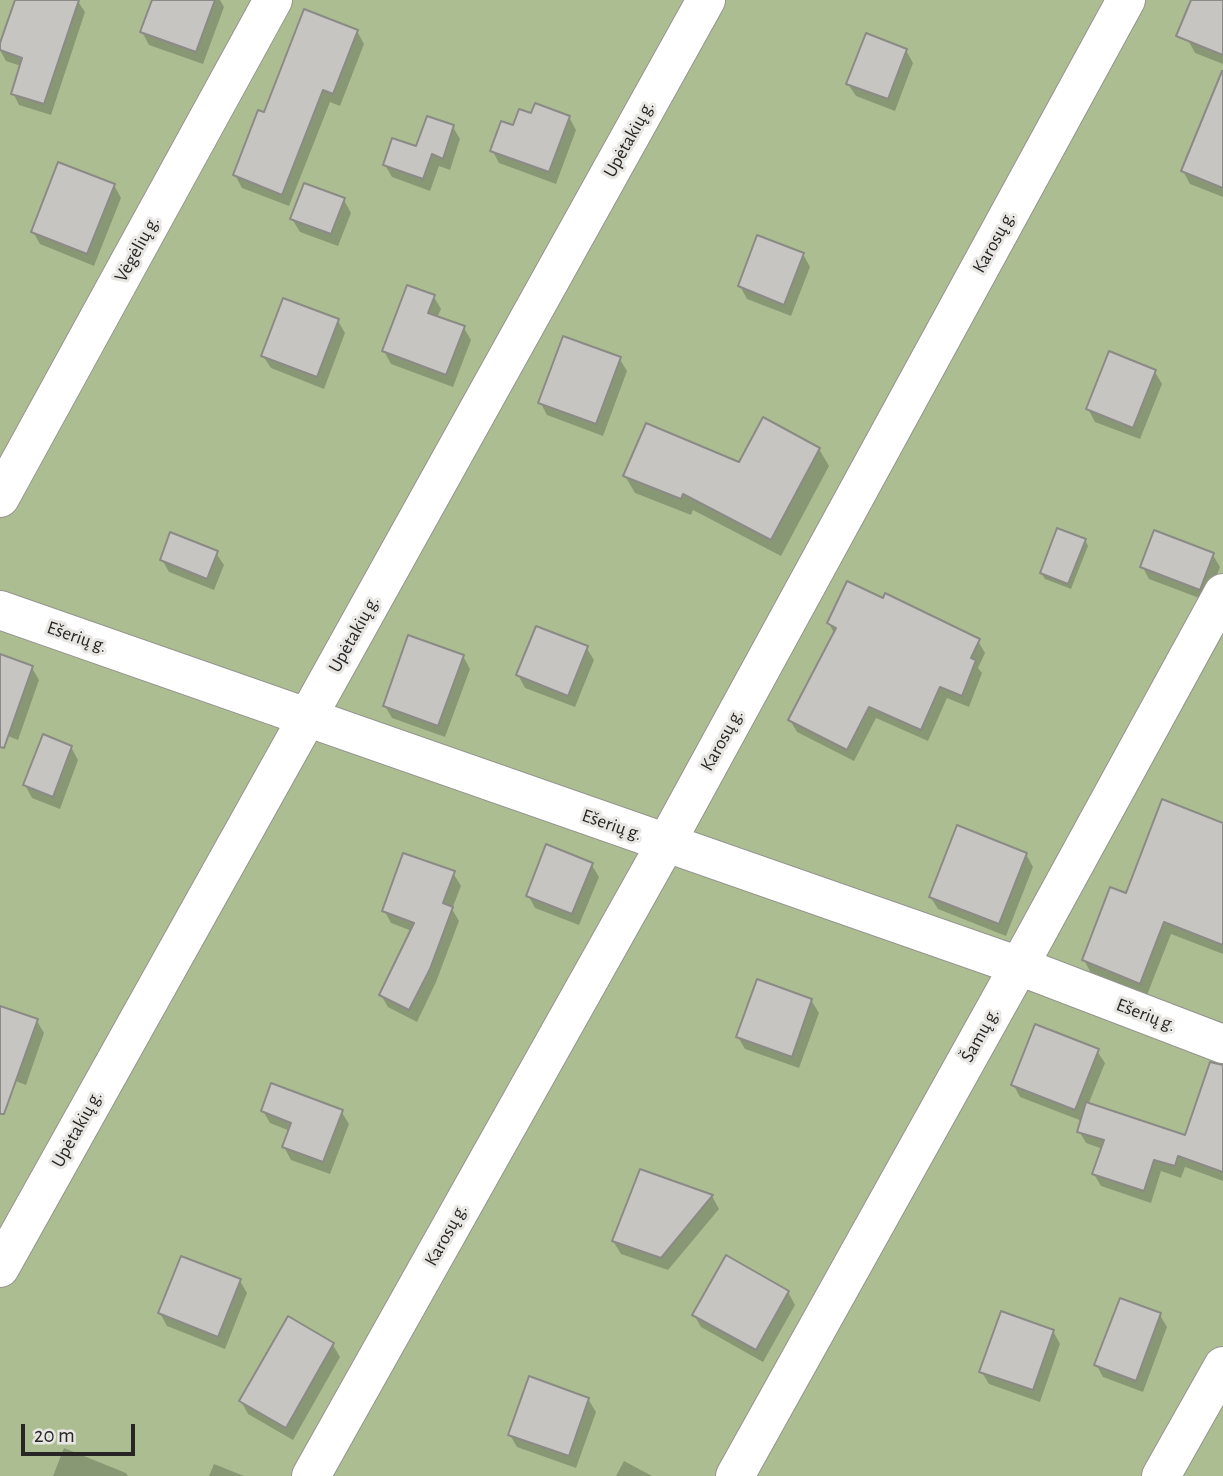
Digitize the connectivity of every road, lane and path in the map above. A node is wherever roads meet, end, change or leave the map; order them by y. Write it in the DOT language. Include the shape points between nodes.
graph roads {
  1 [pos="273,0"];
  2 [pos="706,0"];
  3 [pos="1126,0"];
  4 [pos="0,498"];
  5 [pos="1223,593"];
  6 [pos="0,610"];
  7 [pos="307,718"];
  8 [pos="666,843"];
  9 [pos="1018,966"];
  10 [pos="1223,1044"];
  11 [pos="0,1268"];
  12 [pos="1223,1366"];
  13 [pos="311,1476"];
  14 [pos="735,1476"];
  15 [pos="1161,1476"];
  1 -- 4 [label="street, Vėgėlių g."];
  2 -- 7 [label="street, Upėtakių g."];
  3 -- 8 [label="street, Karosų g."];
  5 -- 9 [label="street, Šamų g."];
  6 -- 7 [label="street, Ešerių g."];
  7 -- 8 [label="street, Ešerių g."];
  7 -- 11 [label="street, Upėtakių g."];
  8 -- 9 [label="street, Ešerių g."];
  8 -- 13 [label="street, Karosų g."];
  9 -- 10 [label="street, Ešerių g."];
  9 -- 14 [label="street, Šamų g."];
  12 -- 15 [label="street"];
}
